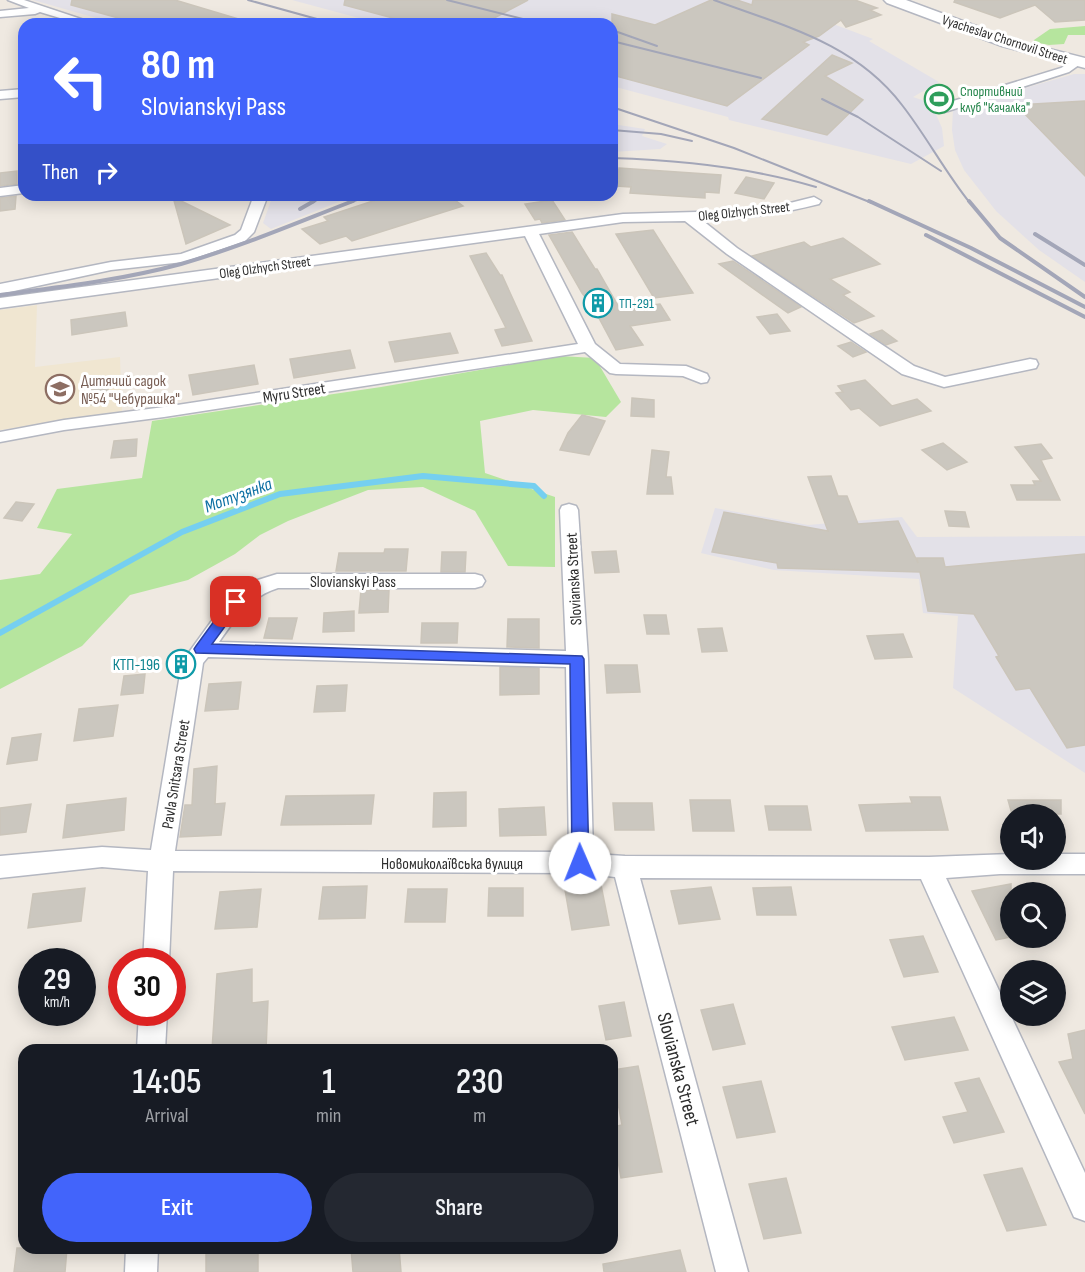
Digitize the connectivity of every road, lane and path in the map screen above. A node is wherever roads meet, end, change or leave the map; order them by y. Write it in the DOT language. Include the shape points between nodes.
graph roads {
  1 [pos="13,0"];
  2 [pos="892,0"];
  3 [pos="42,10"];
  4 [pos="0,14"];
  5 [pos="70,18"];
  6 [pos="1081,63"];
  7 [pos="18,94"];
  8 [pos="0,95"];
  9 [pos="944,108"];
  10 [pos="18,190"];
  11 [pos="0,192"];
  12 [pos="259,201"];
  13 [pos="814,201"];
  14 [pos="689,217"];
  15 [pos="530,231"];
  16 [pos="0,289"];
  17 [pos="0,303"];
  18 [pos="588,347"];
  19 [pos="1030,364"];
  20 [pos="701,378"];
  21 [pos="0,437"];
  22 [pos="569,510"];
  23 [pos="475,581"];
  24 [pos="236,602"];
  25 [pos="201,649"];
  26 [pos="577,659"];
  27 [pos="161,861"];
  28 [pos="580,863"];
  29 [pos="1085,864"];
  30 [pos="0,867"];
  31 [pos="625,867"];
  32 [pos="929,868"];
  33 [pos="157,948"];
  34 [pos="153,1026"];
  35 [pos="152,1044"];
  36 [pos="1085,1206"];
  37 [pos="142,1254"];
  38 [pos="141,1272"];
  39 [pos="732,1272"];
  1 -- 3 [label="street"];
  2 -- 6 [label="main road, Vyacheslav Chornovil Street" via="999,40"];
  3 -- 4 [label="street"];
  3 -- 5 [label="street"];
  6 -- 9 [label="street"];
  7 -- 8 [label="street"];
  10 -- 11 [label="street"];
  12 -- 16 [label="street, Oleg Olzhych Street" via="247,232 240,238 183,258 111,266"];
  13 -- 14 [label="street, Oleg Olzhych Street" via="782,209"];
  14 -- 15 [label="street, Oleg Olzhych Street" via="623,218"];
  14 -- 19 [label="street" via="751,264 908,370 944,382"];
  15 -- 17 [label="street, Oleg Olzhych Street"];
  15 -- 18 [label="street"];
  18 -- 20 [label="street" via="616,369 686,371"];
  18 -- 21 [label="street, Myru Street"];
  22 -- 26 [label="street, Slovianska Street"];
  23 -- 24 [label="street, Slovianskyi Pass" via="277,580 255,588"];
  24 -- 25 [label="street, Pavla Snitsara Street"];
  25 -- 26 [label="street"];
  25 -- 27 [label="street, Pavla Snitsara Street" via="193,662"];
  26 -- 28 [label="street, Slovianska Street"];
  27 -- 28 [label="street, Новомиколаївська вулиця"];
  27 -- 30 [label="street, Новомиколаївська вулиця" via="102,857"];
  27 -- 33 [label="street, Pavla Snitsara Street"];
  28 -- 31 [label="street, Новомиколаївська вулиця"];
  29 -- 32 [label="street, Новомиколаївська вулиця"];
  31 -- 32 [label="street, Новомиколаївська вулиця"];
  31 -- 39 [label="street, Slovianska Street"];
  32 -- 36 [label="street"];
  34 -- 35 [label="street"];
  37 -- 38 [label="street"];
}
